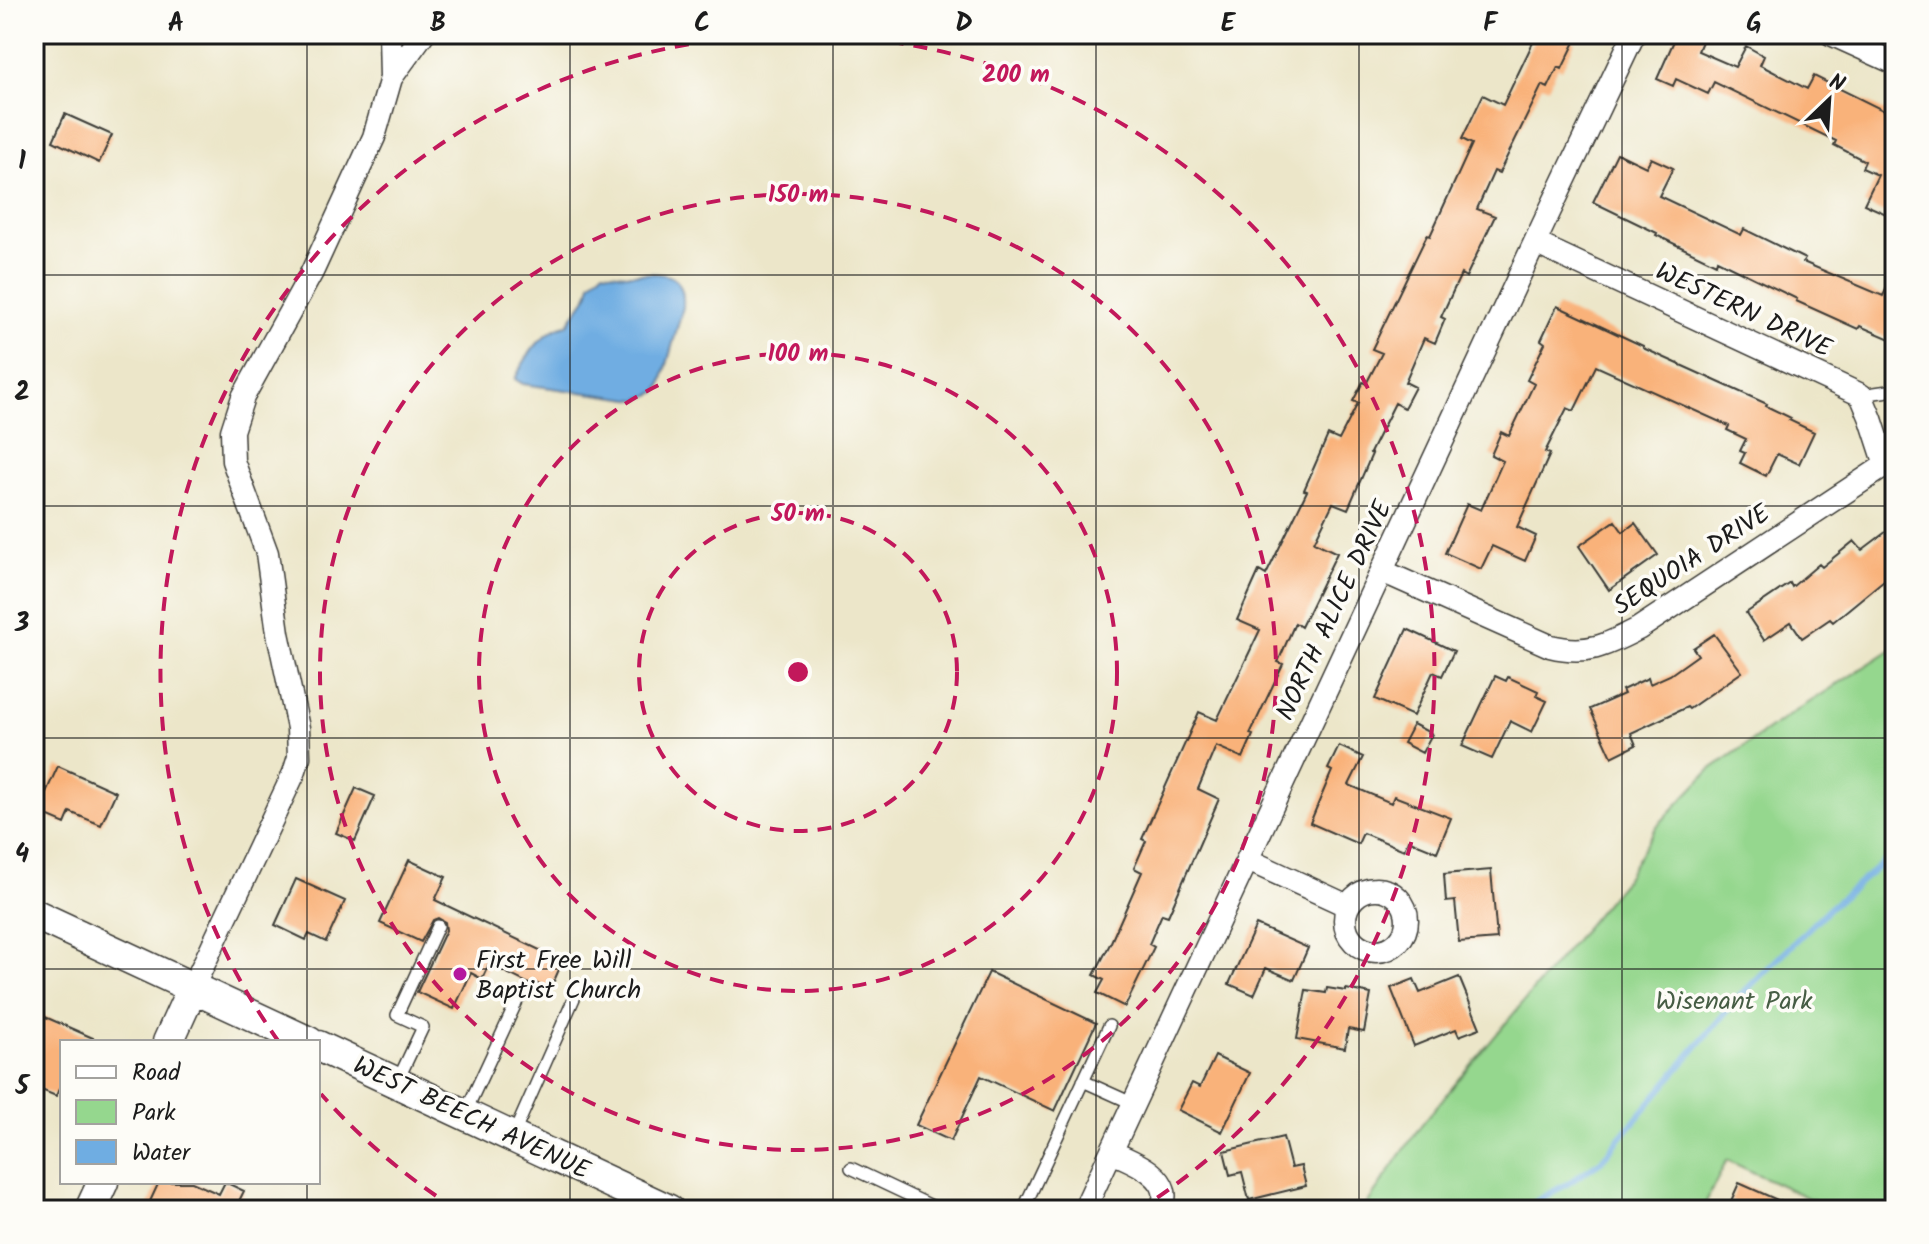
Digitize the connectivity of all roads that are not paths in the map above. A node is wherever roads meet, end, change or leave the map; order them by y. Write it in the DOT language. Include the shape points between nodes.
graph roads {
  1 [pos="390,34"];
  2 [pos="423,34"];
  3 [pos="1634,34"];
  4 [pos="1831,34"];
  5 [pos="1895,63"];
  6 [pos="391,78"];
  7 [pos="1535,243"];
  8 [pos="1895,390"];
  9 [pos="1861,395"];
  10 [pos="1891,463"];
  11 [pos="1382,571"];
  12 [pos="1248,860"];
  13 [pos="1348,906"];
  14 [pos="35,917"];
  15 [pos="438,926"];
  16 [pos="579,987"];
  17 [pos="192,989"];
  18 [pos="518,999"];
  19 [pos="1109,1026"];
  20 [pos="169,1040"];
  21 [pos="305,1040"];
  22 [pos="320,1047"];
  23 [pos="1083,1081"];
  24 [pos="397,1082"];
  25 [pos="1134,1104"];
  26 [pos="465,1113"];
  27 [pos="513,1136"];
  28 [pos="1111,1152"];
  29 [pos="851,1168"];
  30 [pos="102,1184"];
  31 [pos="926,1207"];
  32 [pos="1088,1209"];
  33 [pos="90,1210"];
  34 [pos="669,1210"];
  35 [pos="940,1210"];
  36 [pos="1023,1210"];
  37 [pos="1160,1210"];
  1 -- 6 [label="street"];
  2 -- 6 [label="street"];
  3 -- 7 [label="street, NORTH ALICE DRIVE"];
  4 -- 5 [label="street"];
  6 -- 17 [label="street" via="374,137 343,206 243,397 232,431 233,461 267,553 299,757"];
  7 -- 9 [label="street, WESTERN DRIVE"];
  7 -- 11 [label="street, NORTH ALICE DRIVE"];
  8 -- 9 [label="lane"];
  9 -- 10 [label="street"];
  10 -- 11 [label="street, SEQUOIA DRIVE" via="1638,629 1590,649 1550,646"];
  11 -- 12 [label="street, NORTH ALICE DRIVE"];
  12 -- 13 [label="street"];
  12 -- 25 [label="street, NORTH ALICE DRIVE"];
  14 -- 17 [label="main road"];
  15 -- 24 [label="lane" via="397,1015 423,1027"];
  16 -- 27 [label="lane"];
  17 -- 20 [label="main road"];
  17 -- 21 [label="main road"];
  18 -- 26 [label="lane"];
  19 -- 23 [label="lane"];
  22 -- 24 [label="main road, WEST BEECH AVENUE"];
  23 -- 25 [label="lane"];
  23 -- 36 [label="lane"];
  24 -- 26 [label="main road, WEST BEECH AVENUE"];
  25 -- 28 [label="street, NORTH ALICE DRIVE"];
  26 -- 27 [label="main road, WEST BEECH AVENUE"];
  27 -- 34 [label="main road, WEST BEECH AVENUE"];
  28 -- 32 [label="street, NORTH ALICE DRIVE"];
  28 -- 37 [label="street" via="1134,1161 1160,1182 1165,1193"];
  29 -- 31 [label="lane"];
  30 -- 33 [label="main road"];
  31 -- 35 [label="lane"];
}
